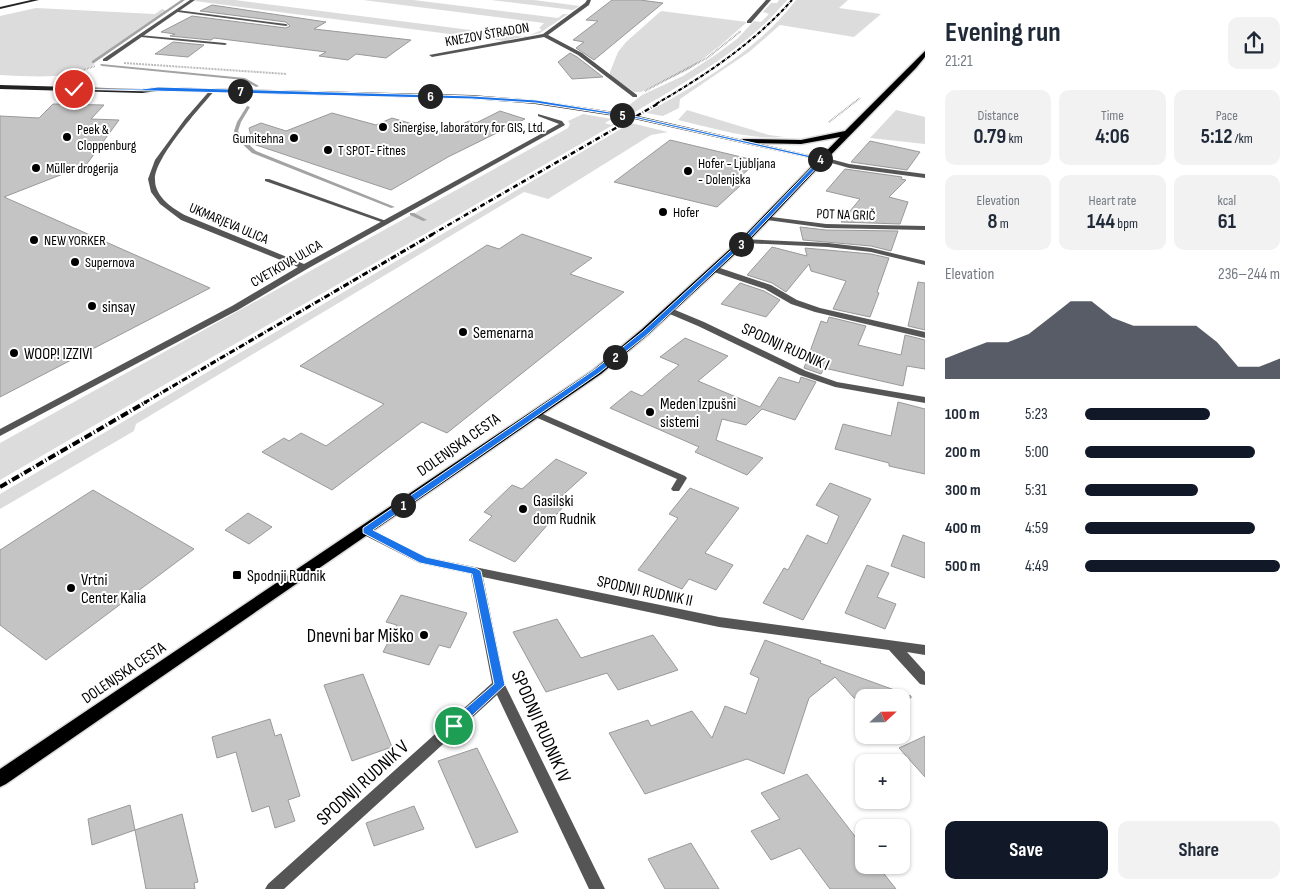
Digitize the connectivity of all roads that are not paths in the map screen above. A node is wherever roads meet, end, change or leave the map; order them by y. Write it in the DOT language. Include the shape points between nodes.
graph roads {
  1 [pos="38,0"];
  2 [pos="193,0"];
  3 [pos="589,0"];
  4 [pos="769,0"];
  5 [pos="0,8"];
  6 [pos="178,11"];
  7 [pos="749,22"];
  8 [pos="286,25"];
  9 [pos="545,35"];
  10 [pos="141,36"];
  11 [pos="225,44"];
  12 [pos="925,53"];
  13 [pos="432,55"];
  14 [pos="106,60"];
  15 [pos="0,84"];
  16 [pos="0,88"];
  17 [pos="158,89"];
  18 [pos="212,90"];
  19 [pos="635,96"];
  20 [pos="540,115"];
  21 [pos="848,133"];
  22 [pos="746,141"];
  23 [pos="823,159"];
  24 [pos="925,176"];
  25 [pos="267,180"];
  26 [pos="767,218"];
  27 [pos="386,222"];
  28 [pos="925,228"];
  29 [pos="744,241"];
  30 [pos="925,263"];
  31 [pos="304,267"];
  32 [pos="714,269"];
  33 [pos="668,310"];
  34 [pos="925,335"];
  35 [pos="925,400"];
  36 [pos="536,414"];
  37 [pos="0,433"];
  38 [pos="676,489"];
  39 [pos="366,531"];
  40 [pos="476,571"];
  41 [pos="892,645"];
  42 [pos="925,650"];
  43 [pos="925,680"];
  44 [pos="500,685"];
  45 [pos="0,779"];
  46 [pos="273,889"];
  47 [pos="597,889"];
  1 -- 5 [label="street"];
  2 -- 6 [label="street"];
  3 -- 9 [label="street, KNEZOV ŠTRADON"];
  4 -- 7 [label="street"];
  6 -- 8 [label="lane"];
  6 -- 10 [label="street"];
  9 -- 13 [label="street, KNEZOV ŠTRADON"];
  9 -- 19 [label="street, KNEZOV ŠTRADON" via="580,54"];
  10 -- 11 [label="lane"];
  10 -- 14 [label="street"];
  12 -- 21 [label="main road, DOLENJSKA CESTA"];
  15 -- 17 [label="street" via="147,86"];
  16 -- 17 [label="street"];
  17 -- 18 [label="street"];
  18 -- 22 [label="street" via="472,97 536,102 614,113"];
  18 -- 31 [label="street, UKMARJEVA ULICA" via="165,150 151,176 157,198 184,218"];
  20 -- 27 [label="street, CVETKOVA ULICA" via="562,125"];
  21 -- 22 [label="main road" via="801,142"];
  21 -- 23 [label="main road, DOLENJSKA CESTA"];
  22 -- 23 [label="street"];
  23 -- 24 [label="street" via="849,166"];
  23 -- 26 [label="main road, DOLENJSKA CESTA"];
  25 -- 27 [label="lane"];
  26 -- 28 [label="street, POT NA GRIČ" via="841,228"];
  26 -- 29 [label="main road, DOLENJSKA CESTA"];
  27 -- 31 [label="street, CVETKOVA ULICA"];
  29 -- 30 [label="street" via="863,249"];
  29 -- 32 [label="main road, DOLENJSKA CESTA"];
  31 -- 37 [label="street, CVETKOVA ULICA" via="235,308"];
  32 -- 33 [label="main road, DOLENJSKA CESTA"];
  32 -- 34 [label="street" via="759,284 818,310"];
  33 -- 35 [label="street, SPODNJI RUDNIK I" via="811,376 835,384"];
  33 -- 36 [label="main road, DOLENJSKA CESTA" via="597,372"];
  36 -- 38 [label="lane" via="682,478"];
  36 -- 39 [label="main road, DOLENJSKA CESTA"];
  39 -- 40 [label="street, SPODNJI RUDNIK II" via="423,560"];
  39 -- 45 [label="main road, DOLENJSKA CESTA"];
  40 -- 41 [label="street, SPODNJI RUDNIK II" via="719,622"];
  40 -- 44 [label="street, SPODNJI RUDNIK IV"];
  41 -- 42 [label="street, SPODNJI RUDNIK II"];
  41 -- 43 [label="street"];
  44 -- 46 [label="street, SPODNJI RUDNIK V"];
  44 -- 47 [label="street, SPODNJI RUDNIK IV"];
}
